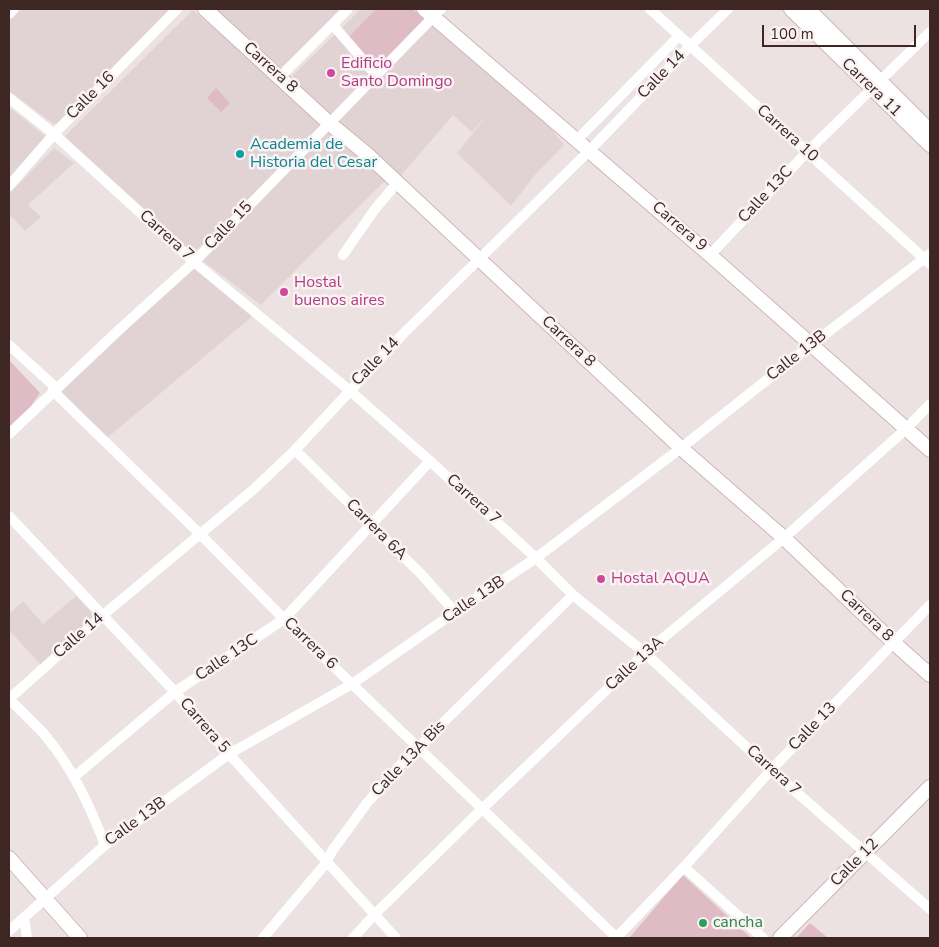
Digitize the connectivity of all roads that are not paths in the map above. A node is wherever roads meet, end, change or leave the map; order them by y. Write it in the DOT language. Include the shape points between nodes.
graph roads {
  1 [pos="14,9"];
  2 [pos="177,9"];
  3 [pos="205,9"];
  4 [pos="348,9"];
  5 [pos="650,9"];
  6 [pos="728,9"];
  7 [pos="790,9"];
  8 [pos="808,9"];
  9 [pos="433,11"];
  10 [pos="9,14"];
  11 [pos="333,25"];
  12 [pos="930,32"];
  13 [pos="679,36"];
  14 [pos="690,46"];
  15 [pos="376,75"];
  16 [pos="280,77"];
  17 [pos="875,85"];
  18 [pos="9,98"];
  19 [pos="329,123"];
  20 [pos="930,131"];
  21 [pos="54,134"];
  22 [pos="577,140"];
  23 [pos="930,145"];
  24 [pos="590,150"];
  25 [pos="807,152"];
  26 [pos="397,183"];
  27 [pos="9,186"];
  28 [pos="343,255"];
  29 [pos="710,255"];
  30 [pos="478,259"];
  31 [pos="928,259"];
  32 [pos="194,262"];
  33 [pos="9,345"];
  34 [pos="811,345"];
  35 [pos="349,390"];
  36 [pos="53,391"];
  37 [pos="930,404"];
  38 [pos="906,429"];
  39 [pos="9,434"];
  40 [pos="681,448"];
  41 [pos="294,450"];
  42 [pos="930,450"];
  43 [pos="430,461"];
  44 [pos="9,516"];
  45 [pos="371,525"];
  46 [pos="201,535"];
  47 [pos="784,538"];
  48 [pos="536,558"];
  49 [pos="573,595"];
  50 [pos="930,606"];
  51 [pos="455,612"];
  52 [pos="102,616"];
  53 [pos="284,619"];
  54 [pos="894,643"];
  55 [pos="645,653"];
  56 [pos="930,675"];
  57 [pos="352,684"];
  58 [pos="175,692"];
  59 [pos="9,698"];
  60 [pos="418,747"];
  61 [pos="229,754"];
  62 [pos="771,770"];
  63 [pos="74,777"];
  64 [pos="930,787"];
  65 [pos="482,808"];
  66 [pos="104,845"];
  67 [pos="866,852"];
  68 [pos="9,858"];
  69 [pos="327,862"];
  70 [pos="684,867"];
  71 [pos="45,900"];
  72 [pos="930,909"];
  73 [pos="374,915"];
  74 [pos="24,918"];
  75 [pos="9,931"];
  76 [pos="28,938"];
  77 [pos="80,938"];
  78 [pos="263,938"];
  79 [pos="353,938"];
  80 [pos="396,938"];
  81 [pos="617,938"];
  82 [pos="763,938"];
  83 [pos="780,938"];
  1 -- 10 [label="street"];
  2 -- 21 [label="street, Calle 16"];
  3 -- 16 [label="street, Carrera 8"];
  4 -- 11 [label="street"];
  5 -- 13 [label="street, Carrera 10"];
  6 -- 14 [label="street, Calle 14"];
  7 -- 17 [label="street, Carrera 11"];
  8 -- 17 [label="street, Carrera 11"];
  9 -- 15 [label="street, Calle 15"];
  9 -- 22 [label="street, Carrera 9"];
  11 -- 15 [label="street"];
  11 -- 16 [label="street"];
  12 -- 17 [label="street, Calle 13C"];
  13 -- 14 [label="street, Carrera 10"];
  13 -- 22 [label="street"];
  14 -- 24 [label="street, Calle 14"];
  14 -- 25 [label="street, Carrera 10"];
  15 -- 19 [label="street, Calle 15"];
  16 -- 19 [label="street, Carrera 8"];
  17 -- 20 [label="street, Carrera 11"];
  17 -- 23 [label="street, Carrera 11"];
  17 -- 25 [label="street, Calle 13C"];
  18 -- 21 [label="street, Carrera 7"];
  19 -- 26 [label="street, Carrera 8"];
  19 -- 32 [label="street, Calle 15"];
  21 -- 27 [label="street, Calle 16"];
  21 -- 32 [label="street, Carrera 7"];
  22 -- 24 [label="street, Carrera 9"];
  24 -- 29 [label="street, Carrera 9"];
  24 -- 30 [label="street, Calle 14"];
  25 -- 29 [label="street, Calle 13C"];
  25 -- 31 [label="street, Carrera 10"];
  26 -- 28 [label="street"];
  26 -- 30 [label="street, Carrera 8"];
  29 -- 34 [label="street, Carrera 9"];
  30 -- 35 [label="street, Calle 14"];
  30 -- 40 [label="street, Carrera 8"];
  31 -- 34 [label="street, Calle 13B"];
  32 -- 35 [label="street, Carrera 7"];
  32 -- 36 [label="street, Calle 15"];
  33 -- 36 [label="street, Carrera 6" via="53,385"];
  34 -- 38 [label="street, Carrera 9"];
  34 -- 40 [label="street, Calle 13B"];
  35 -- 41 [label="street, Calle 14"];
  35 -- 43 [label="street, Carrera 7"];
  36 -- 39 [label="street, Calle 15"];
  36 -- 46 [label="street, Carrera 6"];
  37 -- 38 [label="street, Calle 13A"];
  38 -- 42 [label="street, Carrera 9"];
  38 -- 47 [label="street, Calle 13A"];
  40 -- 47 [label="street, Carrera 8"];
  40 -- 48 [label="street, Calle 13B"];
  41 -- 45 [label="street, Carrera 6A"];
  41 -- 46 [label="street, Calle 14"];
  43 -- 45 [label="street, Calle 13C"];
  43 -- 48 [label="street, Carrera 7"];
  44 -- 52 [label="street, Carrera 5"];
  45 -- 51 [label="street, Carrera 6A"];
  45 -- 53 [label="street, Calle 13C"];
  46 -- 52 [label="street, Calle 14"];
  46 -- 53 [label="street, Carrera 6"];
  47 -- 54 [label="street, Carrera 8"];
  47 -- 55 [label="street, Calle 13A"];
  48 -- 49 [label="street, Carrera 7"];
  48 -- 51 [label="street, Calle 13B"];
  49 -- 55 [label="street, Carrera 7"];
  49 -- 60 [label="street, Calle 13A Bis"];
  50 -- 54 [label="street, Calle 13"];
  51 -- 57 [label="street, Calle 13B"];
  52 -- 58 [label="street, Carrera 5"];
  52 -- 59 [label="street, Calle 14"];
  53 -- 57 [label="street, Carrera 6"];
  53 -- 58 [label="street, Calle 13C"];
  54 -- 56 [label="street, Carrera 8"];
  54 -- 62 [label="street, Calle 13"];
  55 -- 62 [label="street, Carrera 7"];
  55 -- 65 [label="street, Calle 13A"];
  57 -- 60 [label="street, Carrera 6"];
  57 -- 61 [label="street, Calle 13B"];
  58 -- 61 [label="street, Carrera 5"];
  58 -- 63 [label="street, Calle 13C"];
  59 -- 63 [label="street" via="45,735"];
  60 -- 65 [label="street, Carrera 6"];
  60 -- 69 [label="street, Calle 13A Bis" via="367,802"];
  61 -- 66 [label="street, Calle 13B"];
  61 -- 69 [label="street, Carrera 5"];
  62 -- 67 [label="street, Carrera 7"];
  62 -- 70 [label="street, Calle 13"];
  63 -- 66 [label="street"];
  64 -- 67 [label="street, Calle 12"];
  65 -- 73 [label="street, Calle 13A"];
  65 -- 81 [label="street, Carrera 6"];
  66 -- 71 [label="street, Calle 13B"];
  67 -- 72 [label="street, Carrera 7"];
  67 -- 83 [label="street, Calle 12"];
  68 -- 71 [label="street"];
  69 -- 73 [label="street, Carrera 5"];
  69 -- 78 [label="street, Calle 13A Bis"];
  70 -- 81 [label="street, Calle 13"];
  70 -- 82 [label="street"];
  71 -- 74 [label="street, Calle 13B"];
  71 -- 77 [label="street"];
  73 -- 79 [label="street, Calle 13A"];
  73 -- 80 [label="street, Carrera 5"];
  74 -- 75 [label="street, Calle 13B"];
  74 -- 76 [label="street"];
}
